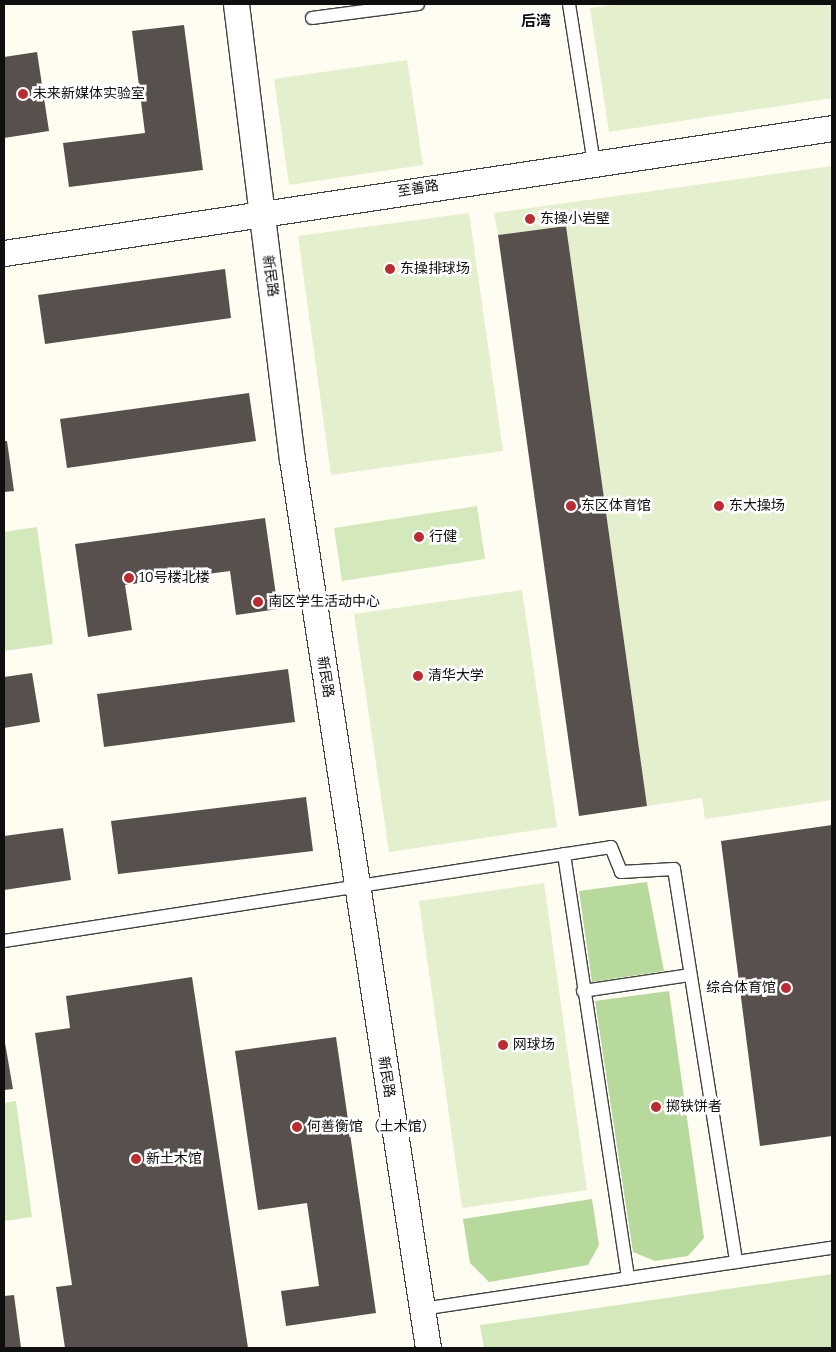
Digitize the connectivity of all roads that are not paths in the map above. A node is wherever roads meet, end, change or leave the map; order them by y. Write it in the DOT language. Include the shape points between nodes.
graph roads {
  1 [pos="236,4"];
  2 [pos="418,4"];
  3 [pos="569,4"];
  4 [pos="312,18"];
  5 [pos="832,128"];
  6 [pos="594,163"];
  7 [pos="262,213"];
  8 [pos="4,254"];
  9 [pos="564,854"];
  10 [pos="357,886"];
  11 [pos="4,941"];
  12 [pos="690,975"];
  13 [pos="583,991"];
  14 [pos="832,1248"];
  15 [pos="736,1262"];
  16 [pos="628,1278"];
  17 [pos="422,1309"];
  18 [pos="428,1348"];
  1 -- 7 [label="street, 新民路"];
  2 -- 4 [label="lane"];
  3 -- 6 [label="lane"];
  5 -- 6 [label="street, 至善路"];
  6 -- 7 [label="street, 至善路"];
  7 -- 8 [label="street, 至善路"];
  7 -- 10 [label="street, 新民路" via="292,459"];
  9 -- 10 [label="lane"];
  9 -- 12 [label="lane" via="611,847 621,872 674,869"];
  9 -- 13 [label="lane"];
  10 -- 11 [label="lane"];
  10 -- 17 [label="street, 新民路"];
  12 -- 13 [label="lane"];
  12 -- 15 [label="lane"];
  13 -- 16 [label="lane"];
  14 -- 15 [label="lane"];
  15 -- 16 [label="lane"];
  16 -- 17 [label="lane"];
  17 -- 18 [label="street, 新民路"];
}
